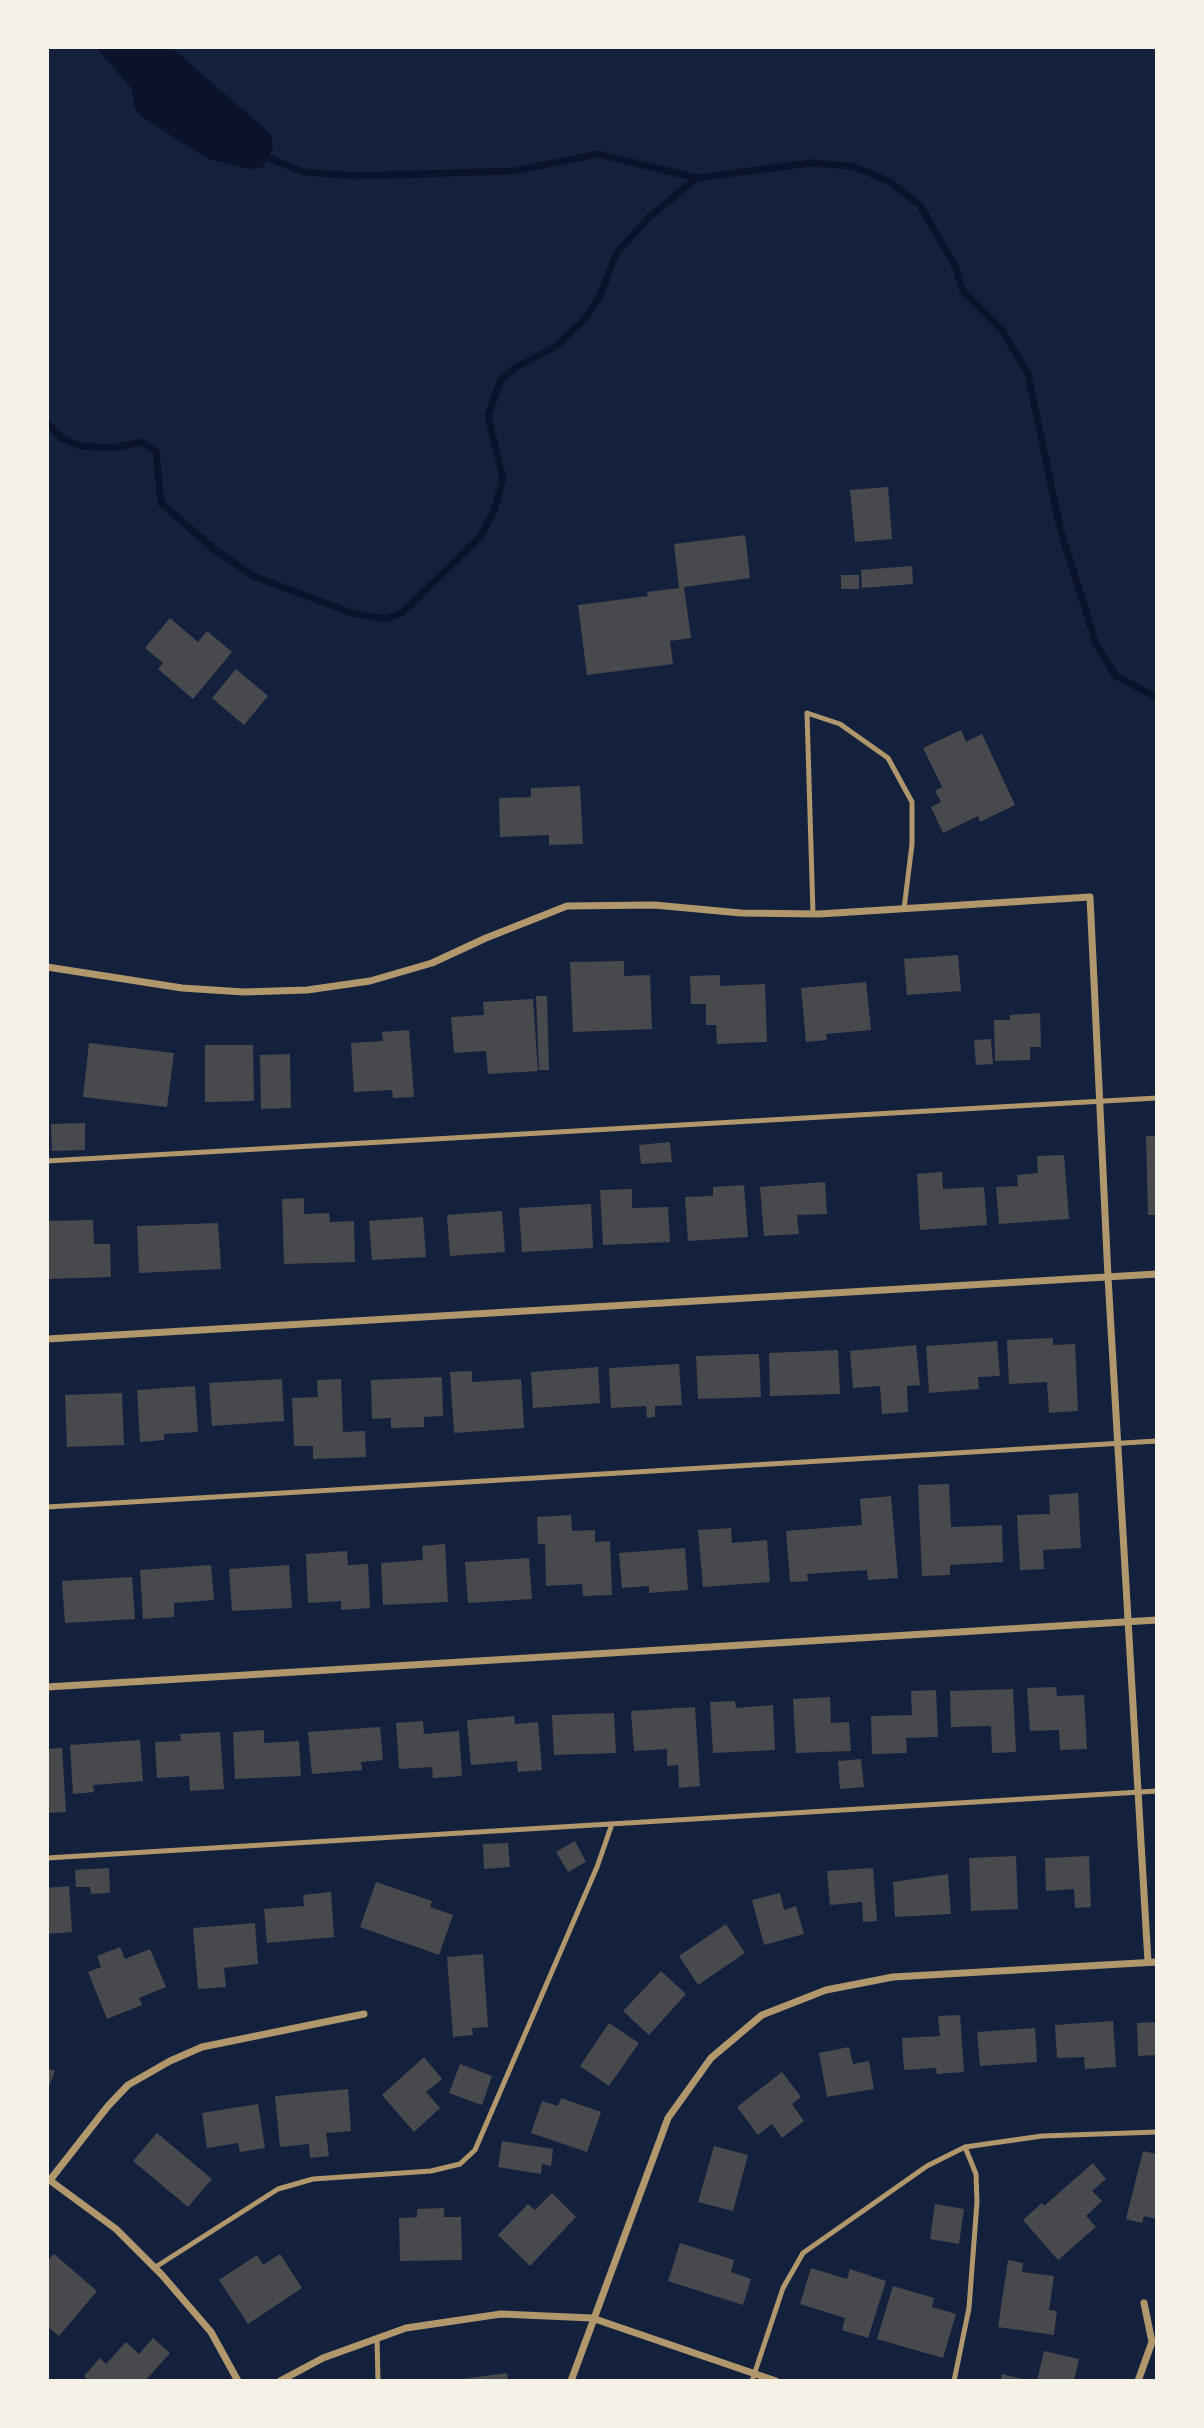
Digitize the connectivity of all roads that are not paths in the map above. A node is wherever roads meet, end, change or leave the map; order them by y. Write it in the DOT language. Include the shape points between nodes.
graph roads {
  1 [pos="904,909"];
  2 [pos="813,914"];
  3 [pos="47,967"];
  4 [pos="1157,1098"];
  5 [pos="1100,1102"];
  6 [pos="47,1161"];
  7 [pos="1157,1274"];
  8 [pos="1108,1277"];
  9 [pos="47,1339"];
  10 [pos="1157,1441"];
  11 [pos="1118,1443"];
  12 [pos="47,1507"];
  13 [pos="1157,1620"];
  14 [pos="1129,1622"];
  15 [pos="47,1687"];
  16 [pos="1157,1791"];
  17 [pos="1139,1792"];
  18 [pos="612,1824"];
  19 [pos="47,1858"];
  20 [pos="1152,1962"];
  21 [pos="364,2014"];
  22 [pos="1157,2132"];
  23 [pos="965,2147"];
  24 [pos="49,2180"];
  25 [pos="154,2267"];
  26 [pos="1144,2303"];
  27 [pos="592,2318"];
  28 [pos="377,2338"];
  29 [pos="753,2377"];
  30 [pos="238,2381"];
  31 [pos="280,2381"];
  32 [pos="378,2381"];
  33 [pos="571,2381"];
  34 [pos="776,2381"];
  35 [pos="954,2381"];
  36 [pos="1138,2381"];
  1 -- 2 [label="street"];
  1 -- 2 [label="lane" via="912,802 888,758 841,724 807,713"];
  1 -- 5 [label="street" via="1090,897"];
  2 -- 3 [label="street" via="567,906 432,964 370,981 307,990 182,988"];
  4 -- 5 [label="lane"];
  5 -- 6 [label="lane"];
  5 -- 8 [label="street"];
  7 -- 8 [label="street"];
  8 -- 9 [label="street"];
  8 -- 11 [label="street"];
  10 -- 11 [label="lane"];
  11 -- 12 [label="lane"];
  11 -- 14 [label="street"];
  13 -- 14 [label="street"];
  14 -- 15 [label="street"];
  14 -- 17 [label="street"];
  16 -- 17 [label="lane"];
  17 -- 18 [label="lane"];
  17 -- 20 [label="street"];
  18 -- 19 [label="lane"];
  18 -- 25 [label="lane" via="475,2150 460,2164 431,2171 313,2179 278,2189"];
  20 -- 27 [label="street" via="893,1978 825,1990 762,2015 711,2058 668,2118"];
  21 -- 24 [label="street" via="202,2047 170,2061 128,2085"];
  22 -- 23 [label="lane" via="1042,2136"];
  23 -- 29 [label="lane" via="927,2166 803,2253 783,2288"];
  23 -- 35 [label="lane" via="976,2174 977,2202 969,2308"];
  24 -- 25 [label="street" via="116,2228"];
  25 -- 30 [label="street" via="211,2332"];
  26 -- 36 [label="street" via="1152,2342"];
  27 -- 28 [label="street" via="501,2314 406,2328"];
  27 -- 29 [label="street"];
  27 -- 33 [label="street"];
  28 -- 31 [label="street" via="323,2358"];
  28 -- 32 [label="lane"];
  29 -- 34 [label="street"];
}
